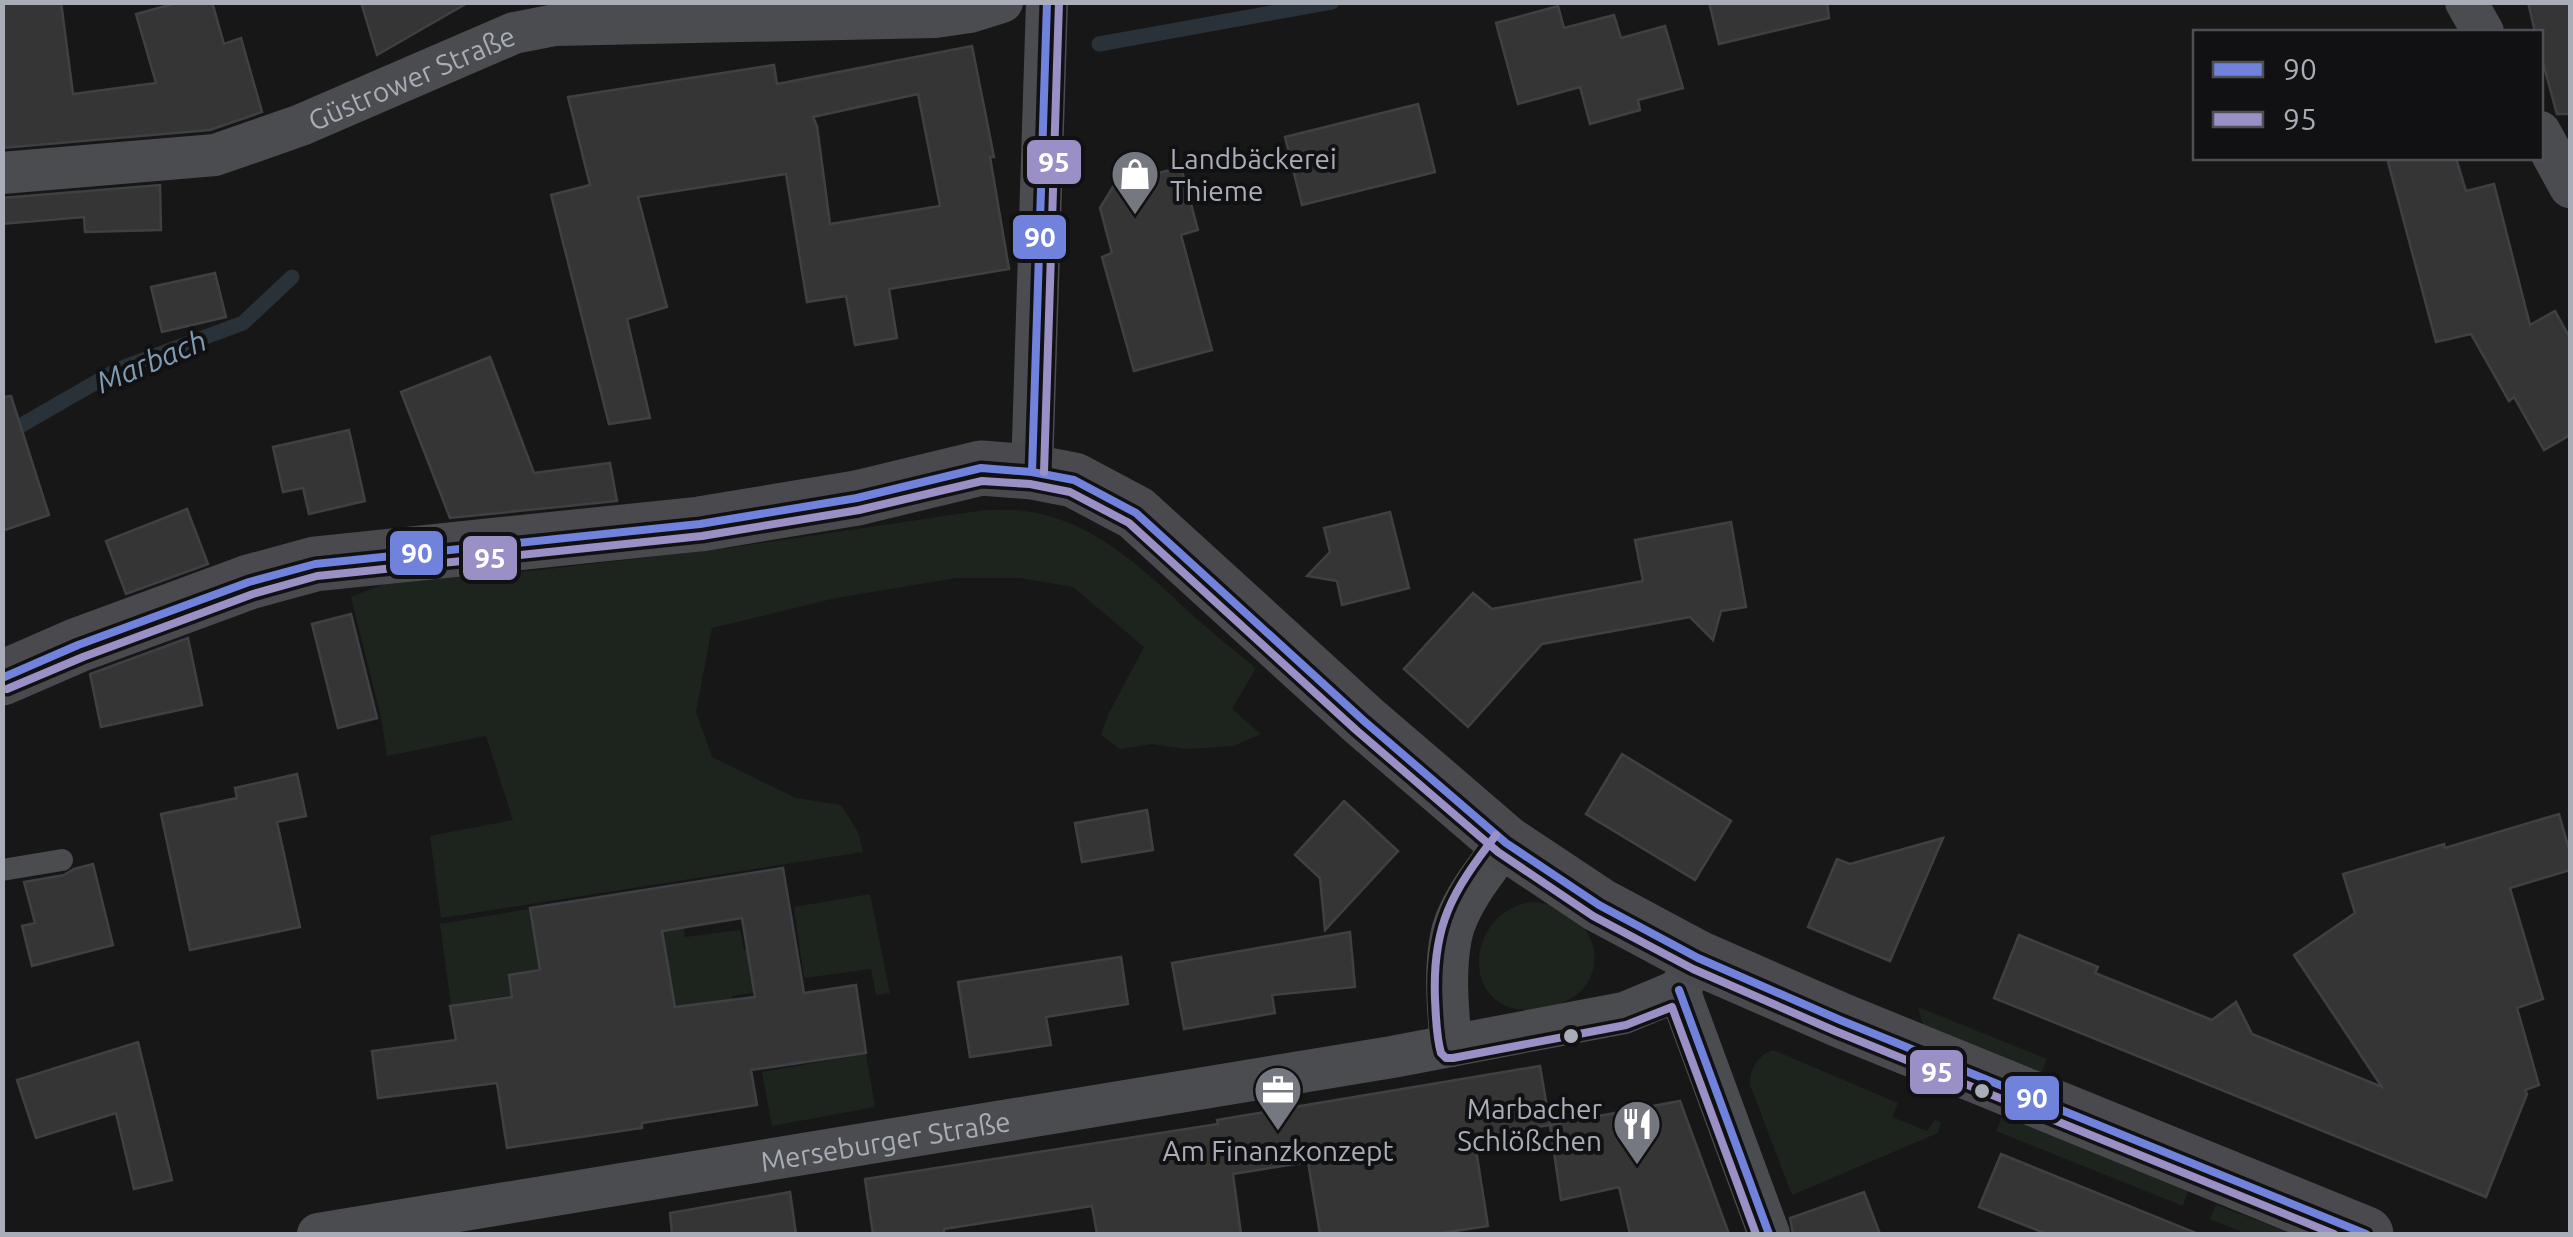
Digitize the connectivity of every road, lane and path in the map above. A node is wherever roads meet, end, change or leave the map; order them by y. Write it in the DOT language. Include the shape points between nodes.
graph roads {
  1 [pos="1002,2"];
  2 [pos="1047,2"];
  3 [pos="2466,2"];
  4 [pos="2482,30"];
  5 [pos="2543,137"];
  6 [pos="2,173"];
  7 [pos="2570,186"];
  8 [pos="1032,472"];
  9 [pos="2,678"];
  10 [pos="1506,843"];
  11 [pos="62,860"];
  12 [pos="2,870"];
  13 [pos="1688,974"];
  14 [pos="1451,1046"];
  15 [pos="318,1234"];
  16 [pos="1769,1234"];
  17 [pos="2366,1234"];
  1 -- 6 [label="street, Güstrower Straße" via="935,18 555,25 514,33 216,156"];
  2 -- 8 [label="street"];
  3 -- 4 [label="street"];
  5 -- 7 [label="street"];
  8 -- 9 [label="street" via="981,468 857,498 700,524 315,564 78,644"];
  8 -- 10 [label="street" via="1074,480 1136,514"];
  10 -- 13 [label="street"];
  10 -- 14 [label="street" via="1474,886 1451,934"];
  11 -- 12 [label="lane"];
  13 -- 14 [label="street, Merseburger Straße" via="1624,1013"];
  13 -- 16 [label="street"];
  13 -- 17 [label="street" via="1858,1027"];
  14 -- 15 [label="street, Merseburger Straße"];
}
